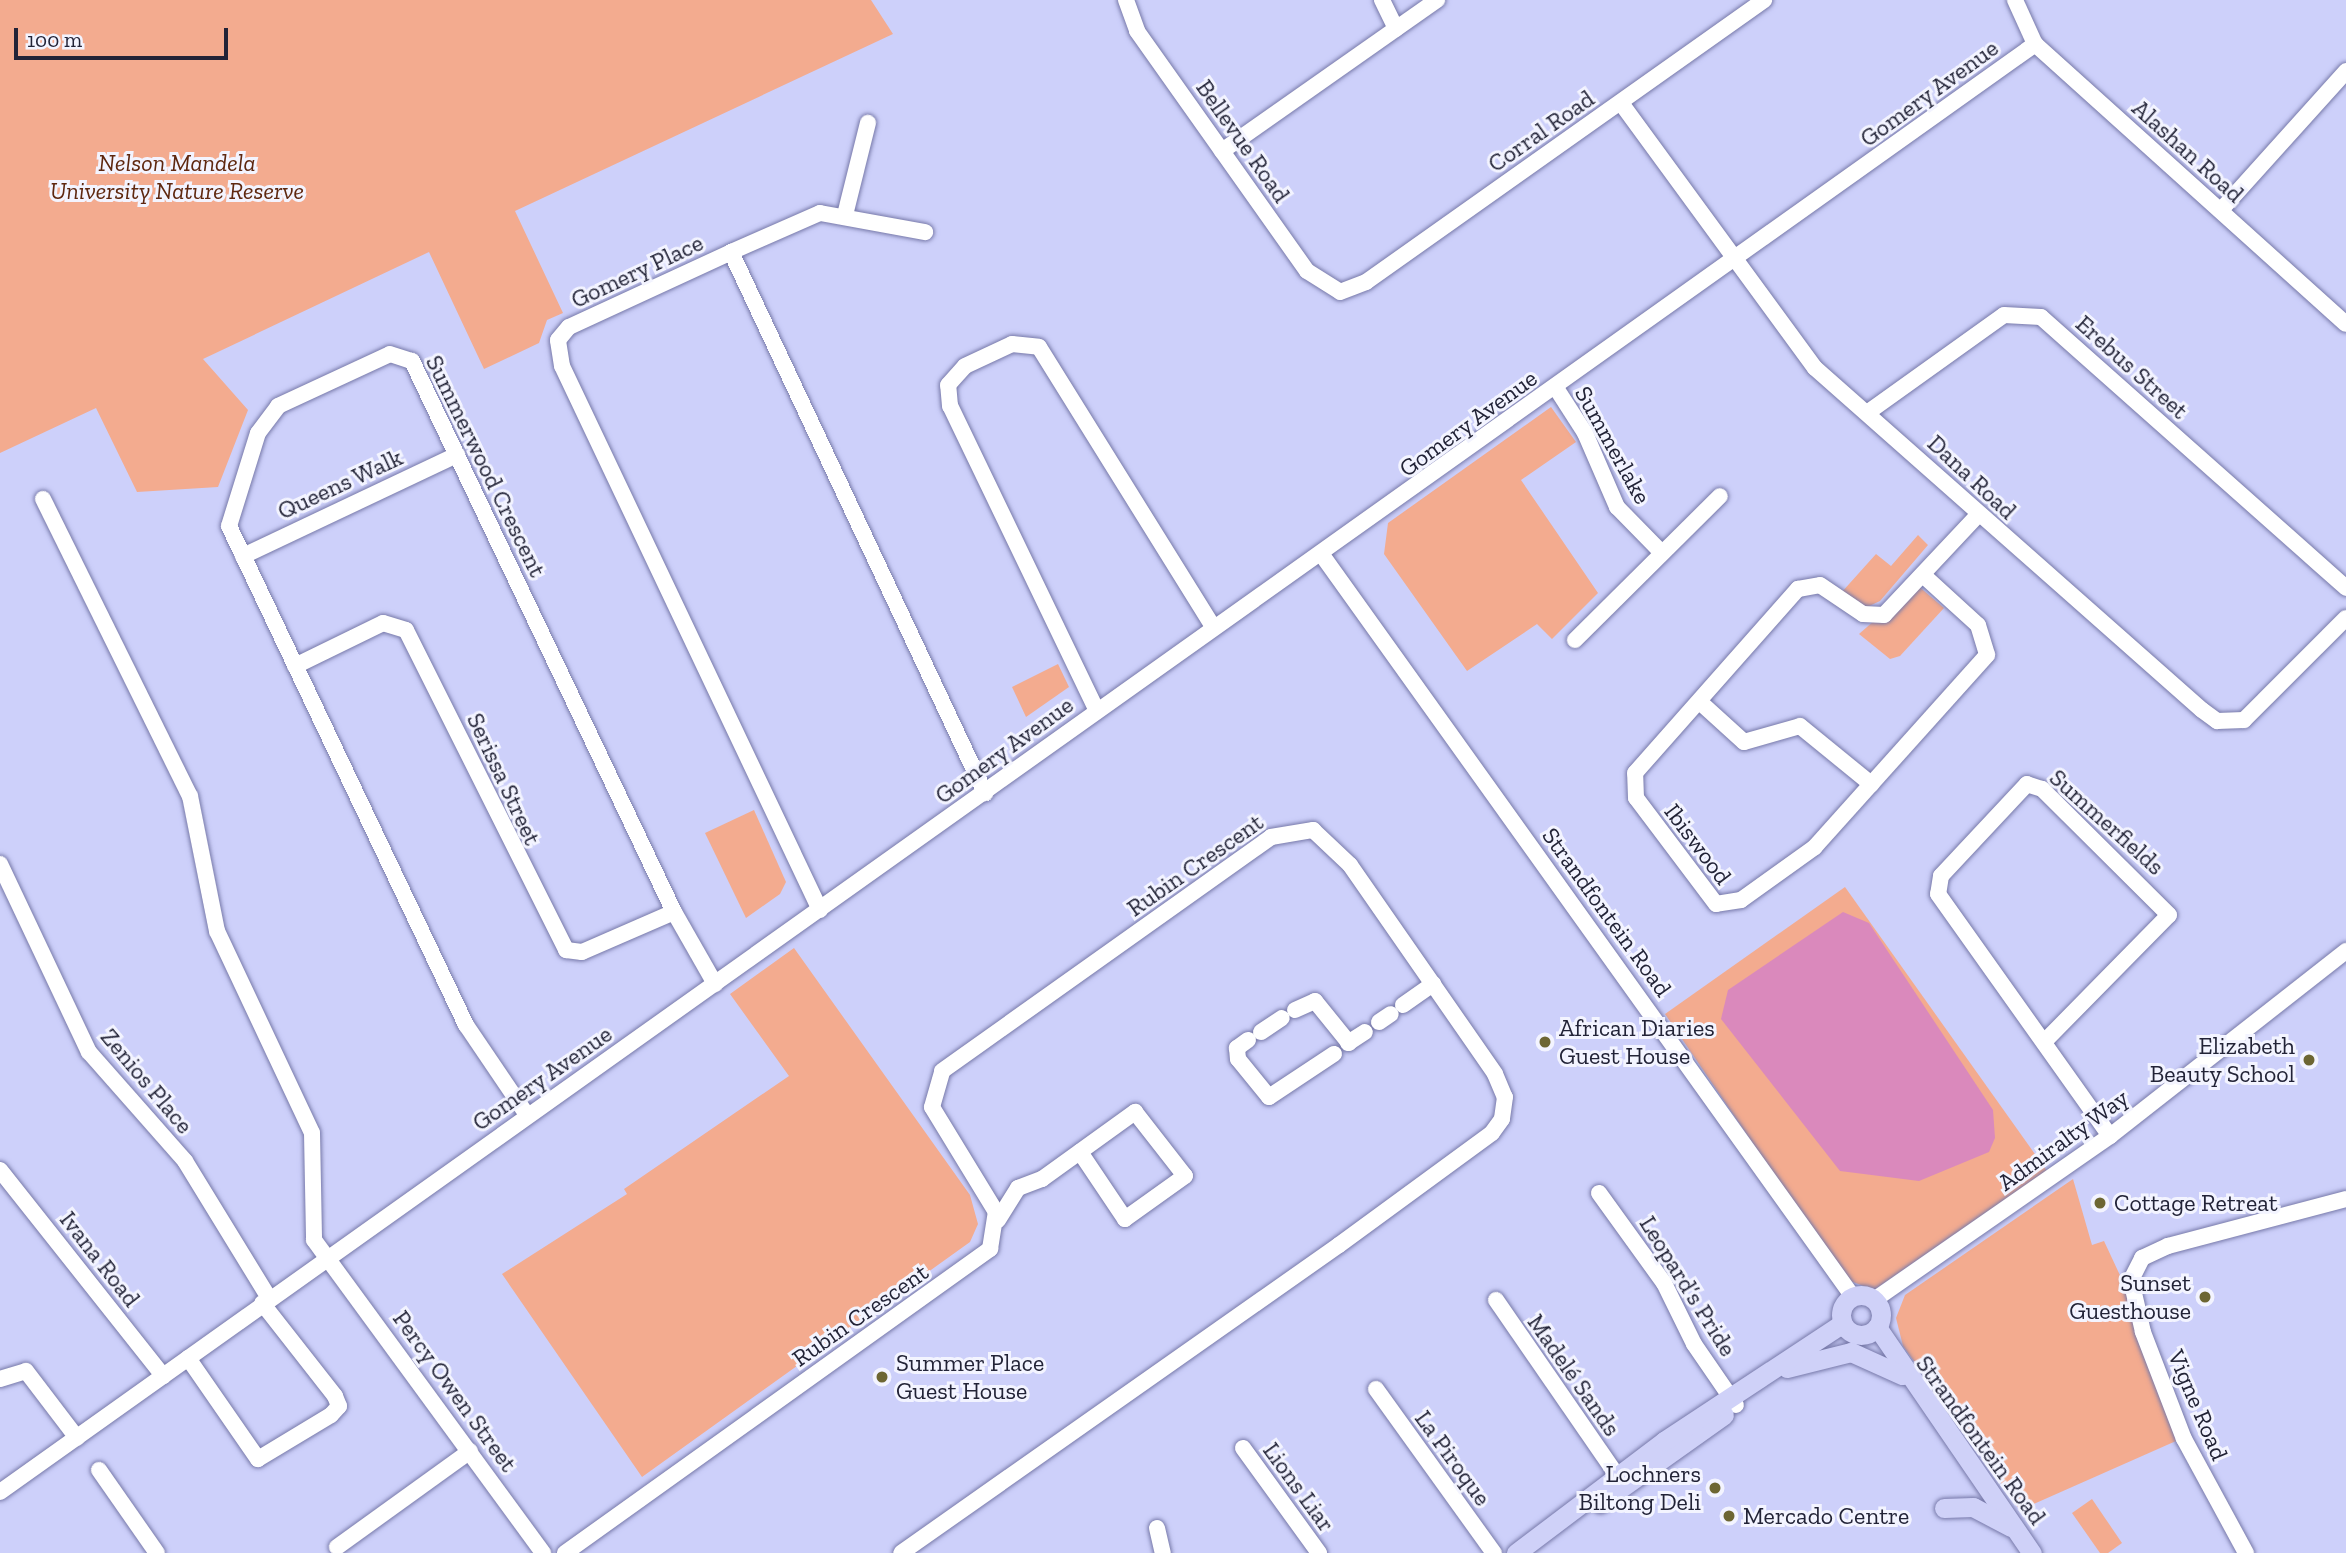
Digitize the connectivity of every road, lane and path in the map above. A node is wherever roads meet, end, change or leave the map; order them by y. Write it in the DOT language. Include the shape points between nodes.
graph roads {
  1 [pos="1126,0"];
  2 [pos="1382,0"];
  3 [pos="1437,0"];
  4 [pos="1764,0"];
  5 [pos="2015,0"];
  6 [pos="1396,29"];
  7 [pos="2035,44"];
  8 [pos="2346,71"];
  9 [pos="1621,103"];
  10 [pos="868,124"];
  11 [pos="1222,151"];
  12 [pos="2221,210"];
  13 [pos="845,215"];
  14 [pos="925,232"];
  15 [pos="731,252"];
  16 [pos="1734,261"];
  17 [pos="1340,292"];
  18 [pos="2346,324"];
  19 [pos="1556,388"];
  20 [pos="1867,412"];
  21 [pos="457,455"];
  22 [pos="1720,496"];
  23 [pos="43,499"];
  24 [pos="1978,515"];
  25 [pos="1661,552"];
  26 [pos="1322,555"];
  27 [pos="243,556"];
  28 [pos="1923,575"];
  29 [pos="2346,588"];
  30 [pos="2346,618"];
  31 [pos="1213,627"];
  32 [pos="1575,640"];
  33 [pos="295,666"];
  34 [pos="1701,703"];
  35 [pos="1097,711"];
  36 [pos="1871,784"];
  37 [pos="985,793"];
  38 [pos="0,864"];
  39 [pos="4,880"];
  40 [pos="820,911"];
  41 [pos="674,912"];
  42 [pos="2346,951"];
  43 [pos="715,984"];
  44 [pos="1433,984"];
  45 [pos="1391,1014"];
  46 [pos="1365,1032"];
  47 [pos="2044,1042"];
  48 [pos="1334,1054"];
  49 [pos="527,1115"];
  50 [pos="2110,1136"];
  51 [pos="1080,1152"];
  52 [pos="0,1170"];
  53 [pos="1599,1193"];
  54 [pos="2346,1199"];
  55 [pos="998,1220"];
  56 [pos="327,1259"];
  57 [pos="1853,1297"];
  58 [pos="265,1300"];
  59 [pos="1496,1300"];
  60 [pos="1865,1320"];
  61 [pos="188,1358"];
  62 [pos="1787,1368"];
  63 [pos="163,1377"];
  64 [pos="1906,1377"];
  65 [pos="0,1379"];
  66 [pos="1376,1389"];
  67 [pos="1734,1401"];
  68 [pos="77,1438"];
  69 [pos="1243,1448"];
  70 [pos="470,1451"];
  71 [pos="99,1470"];
  72 [pos="1621,1480"];
  73 [pos="0,1492"];
  74 [pos="1944,1508"];
  75 [pos="1157,1528"];
  76 [pos="2017,1532"];
  77 [pos="337,1547"];
  78 [pos="157,1553"];
  79 [pos="543,1553"];
  80 [pos="565,1553"];
  81 [pos="901,1553"];
  82 [pos="1163,1553"];
  83 [pos="1319,1553"];
  84 [pos="1494,1553"];
  85 [pos="1516,1553"];
  86 [pos="1528,1553"];
  87 [pos="2032,1553"];
  88 [pos="2246,1553"];
  1 -- 11 [label="street, Bellevue Road" via="1138,32"];
  2 -- 6 [label="street"];
  3 -- 6 [label="street"];
  4 -- 9 [label="street, Corral Road"];
  5 -- 7 [label="street, Alashan Road"];
  6 -- 11 [label="street"];
  7 -- 12 [label="street, Alashan Road"];
  7 -- 16 [label="street, Gomery Avenue"];
  8 -- 12 [label="street"];
  9 -- 16 [label="street, Dana Road"];
  9 -- 17 [label="street, Corral Road" via="1366,282"];
  10 -- 13 [label="street"];
  11 -- 17 [label="street, Bellevue Road" via="1307,271"];
  12 -- 18 [label="street, Alashan Road"];
  13 -- 14 [label="street"];
  13 -- 15 [label="street" via="803,216"];
  15 -- 37 [label="street, Gomery Place"];
  15 -- 40 [label="street, Gomery Place" via="569,327 558,340 558,355"];
  16 -- 19 [label="street, Gomery Avenue"];
  16 -- 20 [label="street, Dana Road" via="1815,368"];
  19 -- 25 [label="street, Summerlake" via="1585,433 1617,507"];
  19 -- 26 [label="street, Gomery Avenue"];
  20 -- 24 [label="street, Dana Road"];
  20 -- 29 [label="street, Erebus Street" via="2004,315 2041,317"];
  21 -- 27 [label="street, Queens Walk"];
  21 -- 27 [label="street, Summerwood Crescent" via="420,373 399,352 303,394 269,413 258,433 228,520"];
  21 -- 41 [label="street, Summerwood Crescent"];
  22 -- 25 [label="street"];
  23 -- 56 [label="street, Percy Owen Street" via="190,796 217,931 312,1133 312,1232"];
  24 -- 28 [label="street, Ibiswood"];
  24 -- 30 [label="street, Dana Road" via="2217,721 2244,720"];
  25 -- 32 [label="street"];
  26 -- 31 [label="street, Gomery Avenue"];
  26 -- 57 [label="street, Strandfontein Road"];
  27 -- 33 [label="street, Summerwood Crescent"];
  28 -- 34 [label="street, Ibiswood" via="1878,617 1863,614 1820,585 1798,589"];
  28 -- 36 [label="street, Ibiswood" via="1978,625 1989,650"];
  31 -- 35 [label="street, Gomery Avenue"];
  31 -- 35 [label="street" via="1038,347 1012,344 965,366 948,385 950,406"];
  33 -- 41 [label="street, Serissa Street" via="383,623 406,630 566,950 582,952"];
  33 -- 49 [label="street, Summerwood Crescent" via="466,1025"];
  34 -- 36 [label="street" via="1744,742 1800,726"];
  34 -- 36 [label="street, Ibiswood" via="1635,773 1630,786 1716,904 1741,900 1801,858"];
  35 -- 37 [label="street, Gomery Avenue"];
  37 -- 40 [label="street, Gomery Avenue"];
  38 -- 39 [label="street, Zenios Place"];
  39 -- 58 [label="street, Zenios Place" via="89,1052 185,1161"];
  40 -- 43 [label="street, Gomery Avenue"];
  41 -- 43 [label="street, Summerwood Crescent"];
  42 -- 50 [label="street, Admiralty Way"];
  43 -- 49 [label="street, Gomery Avenue"];
  44 -- 45 [label="street"];
  44 -- 55 [label="street, Rubin Crescent" via="1329,839 1299,828 1271,837 937,1075 932,1100 936,1116"];
  44 -- 81 [label="street, Rubin Crescent" via="1502,1085 1504,1111 1492,1133"];
  46 -- 48 [label="street" via="1349,1043 1315,1002 1237,1048 1238,1059 1269,1097"];
  47 -- 47 [label="street, Summerfields" via="1942,902 1937,885 2027,784 2042,789 2169,915"];
  47 -- 50 [label="street, Summerfields"];
  49 -- 56 [label="street, Gomery Avenue"];
  50 -- 60 [label="street, Admiralty Way" via="1902,1285"];
  51 -- 51 [label="street" via="1136,1112 1185,1176 1125,1219"];
  51 -- 55 [label="street" via="1018,1188"];
  52 -- 63 [label="street, Ivana Road"];
  53 -- 67 [label="street, Leopard’s Pride" via="1664,1283"];
  54 -- 88 [label="street, Vigne Road" via="2168,1246 2136,1268 2131,1296 2163,1386"];
  55 -- 80 [label="street, Rubin Crescent" via="995,1240 981,1258"];
  56 -- 58 [label="street, Gomery Avenue"];
  56 -- 70 [label="street, Percy Owen Street"];
  57 -- 60 [label="main road"];
  57 -- 60 [label="main road" via="1842,1309"];
  58 -- 61 [label="street, Gomery Avenue"];
  58 -- 61 [label="street, Zenios Place" via="335,1396 339,1406 331,1415 258,1459"];
  59 -- 72 [label="street, Madelé Sands"];
  60 -- 62 [label="main road, Admiralty Way"];
  60 -- 64 [label="main road, Strandfontein Road"];
  60 -- 67 [label="main road, Admiralty Way"];
  61 -- 63 [label="street, Gomery Avenue"];
  62 -- 64 [label="main road" via="1851,1352"];
  62 -- 67 [label="main road, Admiralty Way"];
  63 -- 68 [label="street, Gomery Avenue"];
  64 -- 76 [label="main road, Strandfontein Road"];
  65 -- 68 [label="street" via="26,1371"];
  66 -- 84 [label="street, La Piroque"];
  67 -- 72 [label="main road, Admiralty Way"];
  68 -- 73 [label="street, Gomery Avenue"];
  69 -- 83 [label="street, Lions Liar"];
  70 -- 77 [label="street"];
  70 -- 79 [label="street, Percy Owen Street"];
  71 -- 78 [label="street"];
  72 -- 85 [label="main road, Admiralty Way"];
  72 -- 86 [label="main road, Admiralty Way"];
  74 -- 76 [label="main road" via="1973,1507"];
  75 -- 82 [label="street"];
  76 -- 87 [label="main road, Strandfontein Road"];
}
